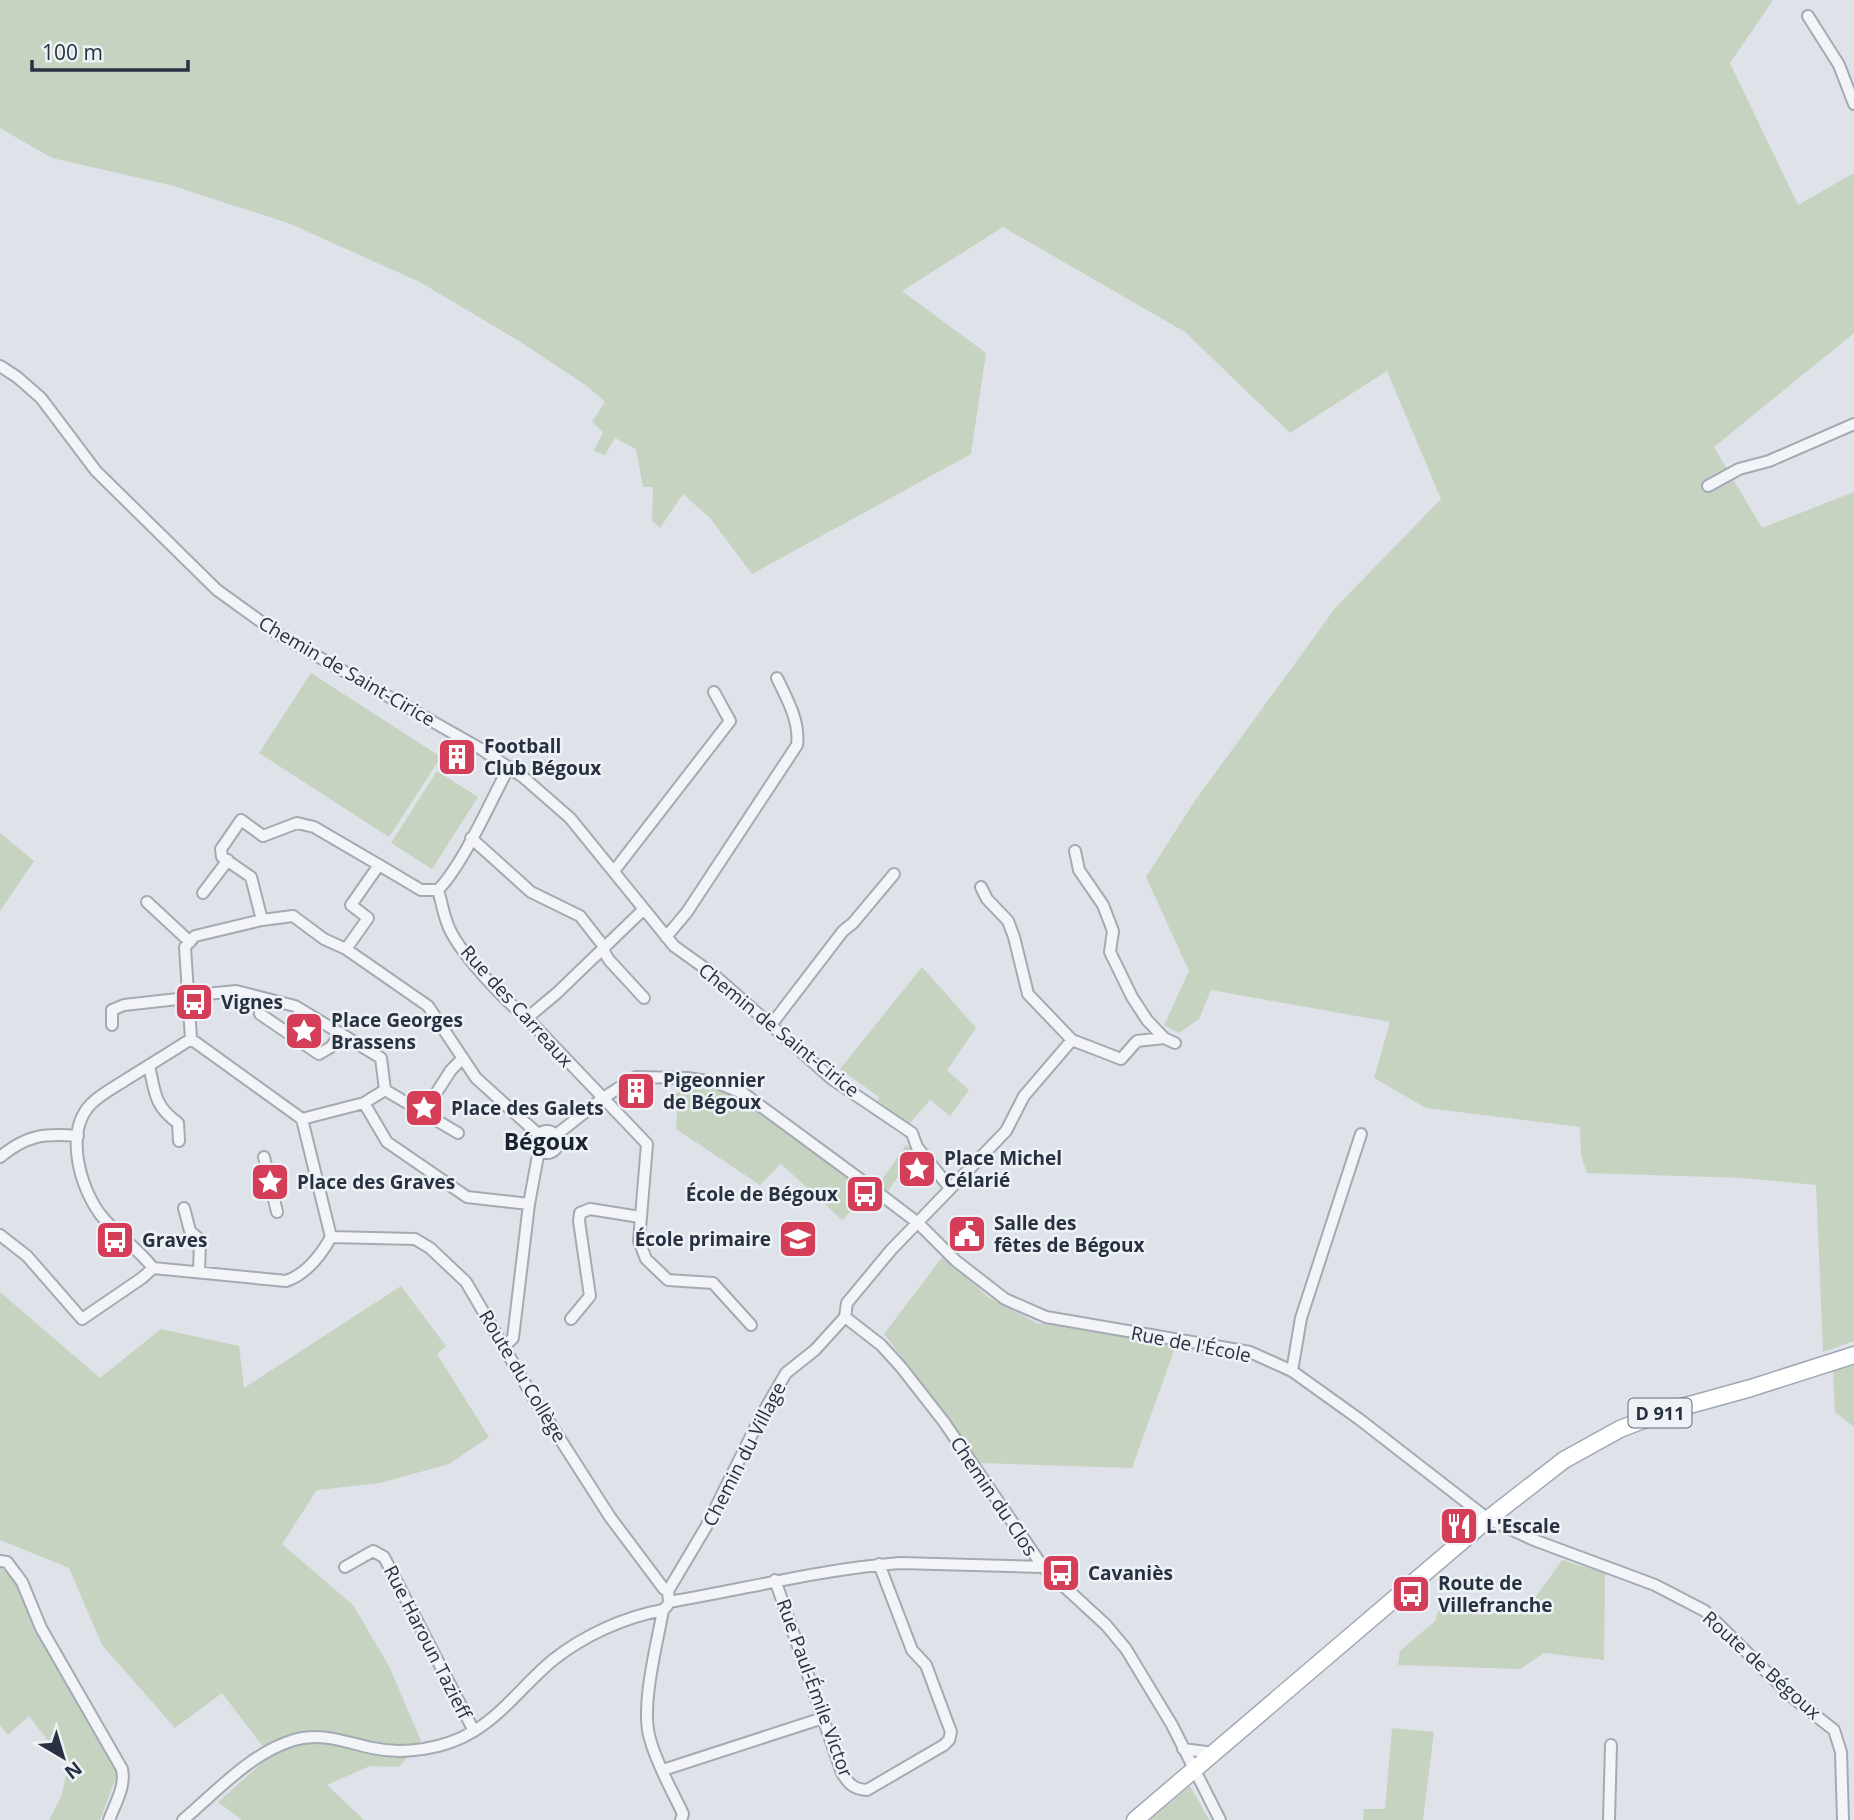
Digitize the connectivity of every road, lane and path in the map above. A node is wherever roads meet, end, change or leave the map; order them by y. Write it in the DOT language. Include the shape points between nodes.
graph roads {
  1 [pos="1808,16"];
  2 [pos="1854,104"];
  3 [pos="0,366"];
  4 [pos="1854,424"];
  5 [pos="1708,486"];
  6 [pos="777,678"];
  7 [pos="714,692"];
  8 [pos="509,767"];
  9 [pos="471,838"];
  10 [pos="1075,852"];
  11 [pos="228,860"];
  12 [pos="379,865"];
  13 [pos="614,871"];
  14 [pos="894,874"];
  15 [pos="981,887"];
  16 [pos="438,890"];
  17 [pos="202,893"];
  18 [pos="147,902"];
  19 [pos="643,910"];
  20 [pos="262,920"];
  21 [pos="666,937"];
  22 [pos="190,942"];
  23 [pos="346,949"];
  24 [pos="604,949"];
  25 [pos="187,997"];
  26 [pos="644,998"];
  27 [pos="261,999"];
  28 [pos="527,1017"];
  29 [pos="112,1025"];
  30 [pos="771,1025"];
  31 [pos="340,1035"];
  32 [pos="1164,1038"];
  33 [pos="191,1040"];
  34 [pos="1072,1040"];
  35 [pos="1175,1043"];
  36 [pos="463,1058"];
  37 [pos="149,1065"];
  38 [pos="385,1090"];
  39 [pos="603,1098"];
  40 [pos="364,1103"];
  41 [pos="424,1112"];
  42 [pos="302,1119"];
  43 [pos="457,1133"];
  44 [pos="538,1134"];
  45 [pos="1361,1134"];
  46 [pos="556,1135"];
  47 [pos="78,1136"];
  48 [pos="179,1141"];
  49 [pos="539,1150"];
  50 [pos="0,1157"];
  51 [pos="264,1157"];
  52 [pos="950,1188"];
  53 [pos="530,1204"];
  54 [pos="184,1208"];
  55 [pos="277,1212"];
  56 [pos="640,1217"];
  57 [pos="918,1223"];
  58 [pos="0,1235"];
  59 [pos="331,1237"];
  60 [pos="153,1268"];
  61 [pos="199,1272"];
  62 [pos="845,1317"];
  63 [pos="571,1319"];
  64 [pos="751,1325"];
  65 [pos="504,1347"];
  66 [pos="1854,1355"];
  67 [pos="1292,1371"];
  68 [pos="1488,1519"];
  69 [pos="0,1561"];
  70 [pos="879,1564"];
  71 [pos="345,1567"];
  72 [pos="1043,1567"];
  73 [pos="775,1580"];
  74 [pos="667,1601"];
  75 [pos="823,1718"];
  76 [pos="474,1731"];
  77 [pos="1611,1745"];
  78 [pos="1184,1748"];
  79 [pos="1214,1753"];
  80 [pos="663,1770"];
  81 [pos="1194,1770"];
  82 [pos="1854,1793"];
  83 [pos="1842,1794"];
  84 [pos="109,1820"];
  85 [pos="183,1820"];
  86 [pos="681,1820"];
  87 [pos="1135,1820"];
  88 [pos="1220,1820"];
  89 [pos="1609,1820"];
  90 [pos="1843,1820"];
  1 -- 2 [label="street" via="1839,65"];
  3 -- 8 [label="street, Chemin de Saint-Cirice" via="41,398 96,471 217,590 278,634"];
  4 -- 5 [label="street" via="1739,469"];
  6 -- 21 [label="street" via="794,716 797,745"];
  7 -- 13 [label="street" via="730,722"];
  8 -- 9 [label="street"];
  8 -- 13 [label="street, Chemin de Saint-Cirice" via="570,818"];
  9 -- 16 [label="street"];
  9 -- 24 [label="street" via="531,892 580,916"];
  10 -- 32 [label="street" via="1079,870 1103,905 1113,931 1110,951 1132,997"];
  11 -- 12 [label="street" via="221,849 241,820 263,836 297,823 314,827"];
  11 -- 17 [label="street"];
  11 -- 20 [label="street" via="251,877"];
  12 -- 16 [label="street" via="421,890"];
  12 -- 23 [label="street" via="351,905 368,918"];
  13 -- 19 [label="street, Chemin de Saint-Cirice"];
  14 -- 30 [label="street" via="843,931"];
  15 -- 34 [label="street" via="1008,921 1028,994"];
  16 -- 28 [label="street, Rue des Carreaux" via="450,931 508,1002"];
  18 -- 22 [label="street"];
  19 -- 21 [label="street, Chemin de Saint-Cirice"];
  19 -- 24 [label="street"];
  20 -- 22 [label="street" via="195,936"];
  20 -- 23 [label="street" via="293,916"];
  21 -- 30 [label="street, Chemin de Saint-Cirice"];
  22 -- 25 [label="street" via="186,947"];
  23 -- 36 [label="street" via="428,1006"];
  24 -- 26 [label="street"];
  24 -- 28 [label="street"];
  25 -- 27 [label="street" via="236,991"];
  25 -- 29 [label="street" via="124,1005 112,1010"];
  25 -- 33 [label="street"];
  27 -- 31 [label="street" via="295,1006"];
  27 -- 31 [label="street" via="260,1014 319,1054"];
  28 -- 39 [label="street, Rue des Carreaux"];
  30 -- 52 [label="street, Chemin de Saint-Cirice" via="832,1079 912,1133 917,1147"];
  31 -- 38 [label="street" via="381,1058"];
  32 -- 34 [label="street" via="1137,1041 1121,1059"];
  32 -- 35 [label="street"];
  33 -- 37 [label="street"];
  33 -- 42 [label="street"];
  34 -- 52 [label="street, Chemin du Village" via="1024,1096 1006,1130"];
  36 -- 41 [label="street"];
  36 -- 44 [label="street" via="476,1077"];
  37 -- 47 [label="street" via="91,1104"];
  37 -- 48 [label="street" via="158,1105 178,1123"];
  38 -- 40 [label="street"];
  38 -- 41 [label="street"];
  39 -- 46 [label="street, Rue de l'École"];
  39 -- 56 [label="street, Rue des Carreaux" via="647,1143"];
  39 -- 57 [label="street, Rue de l'École" via="636,1077 715,1082 743,1093"];
  40 -- 42 [label="street"];
  40 -- 53 [label="street" via="387,1142 467,1197"];
  41 -- 43 [label="street"];
  42 -- 59 [label="street"];
  44 -- 46 [label="street" via="547,1130"];
  44 -- 49 [label="street"];
  45 -- 67 [label="street" via="1301,1318"];
  46 -- 49 [label="street" via="554,1150"];
  47 -- 50 [label="street" via="50,1133 30,1138"];
  47 -- 60 [label="street" via="78,1168 86,1190 101,1214"];
  49 -- 53 [label="street"];
  51 -- 55 [label="street"];
  52 -- 57 [label="street, Chemin du Village"];
  53 -- 65 [label="street" via="513,1338"];
  54 -- 61 [label="street" via="190,1231 200,1241"];
  56 -- 63 [label="street" via="590,1209 580,1213 590,1296"];
  56 -- 64 [label="street, Rue des Carreaux" via="639,1241 646,1259 659,1273 668,1280 713,1283"];
  57 -- 62 [label="street, Chemin du Village" via="847,1303"];
  57 -- 67 [label="street, Rue de l'École" via="956,1261 1005,1299 1046,1317 1251,1352"];
  58 -- 60 [label="street" via="27,1256 82,1319"];
  59 -- 61 [label="street" via="299,1276 286,1281"];
  59 -- 65 [label="street, Route du Collège" via="415,1240 430,1248 466,1282"];
  60 -- 61 [label="street"];
  62 -- 72 [label="street, Chemin du Clos" via="881,1345 913,1382"];
  62 -- 74 [label="street, Chemin du Village" via="786,1373"];
  65 -- 74 [label="street, Route du Collège" via="610,1517 664,1589"];
  66 -- 68 [label="main road, D 911" via="1620,1429 1564,1460"];
  67 -- 68 [label="street, Rue de l'École"];
  68 -- 79 [label="main road, D 911"];
  68 -- 83 [label="street, Route de Bégoux" via="1654,1585 1704,1611 1792,1697 1834,1730 1841,1752"];
  69 -- 84 [label="street" via="7,1562 22,1582 41,1628 122,1769 124,1778"];
  70 -- 72 [label="street"];
  70 -- 73 [label="street"];
  70 -- 75 [label="street, Rue Paul-Émile Victor" via="912,1650 926,1665 951,1732 949,1740 867,1790 857,1790 842,1773"];
  71 -- 76 [label="street, Rue Haroun Tazieff" via="373,1551 384,1557"];
  72 -- 78 [label="street, Chemin du Clos" via="1126,1649"];
  73 -- 74 [label="street"];
  73 -- 75 [label="street, Rue Paul-Émile Victor"];
  74 -- 76 [label="street" via="592,1635 553,1660"];
  74 -- 80 [label="street" via="647,1724"];
  75 -- 80 [label="street"];
  76 -- 85 [label="street" via="442,1745 400,1752 326,1736 296,1739 266,1749"];
  77 -- 89 [label="street"];
  78 -- 79 [label="street"];
  78 -- 81 [label="street, Chemin du Clos"];
  79 -- 81 [label="main road, D 911"];
  80 -- 86 [label="street" via="683,1814"];
  81 -- 87 [label="main road, D 911"];
  81 -- 88 [label="street, Chemin du Clos"];
  82 -- 83 [label="street"];
  83 -- 90 [label="street, Route de Bégoux"];
}
